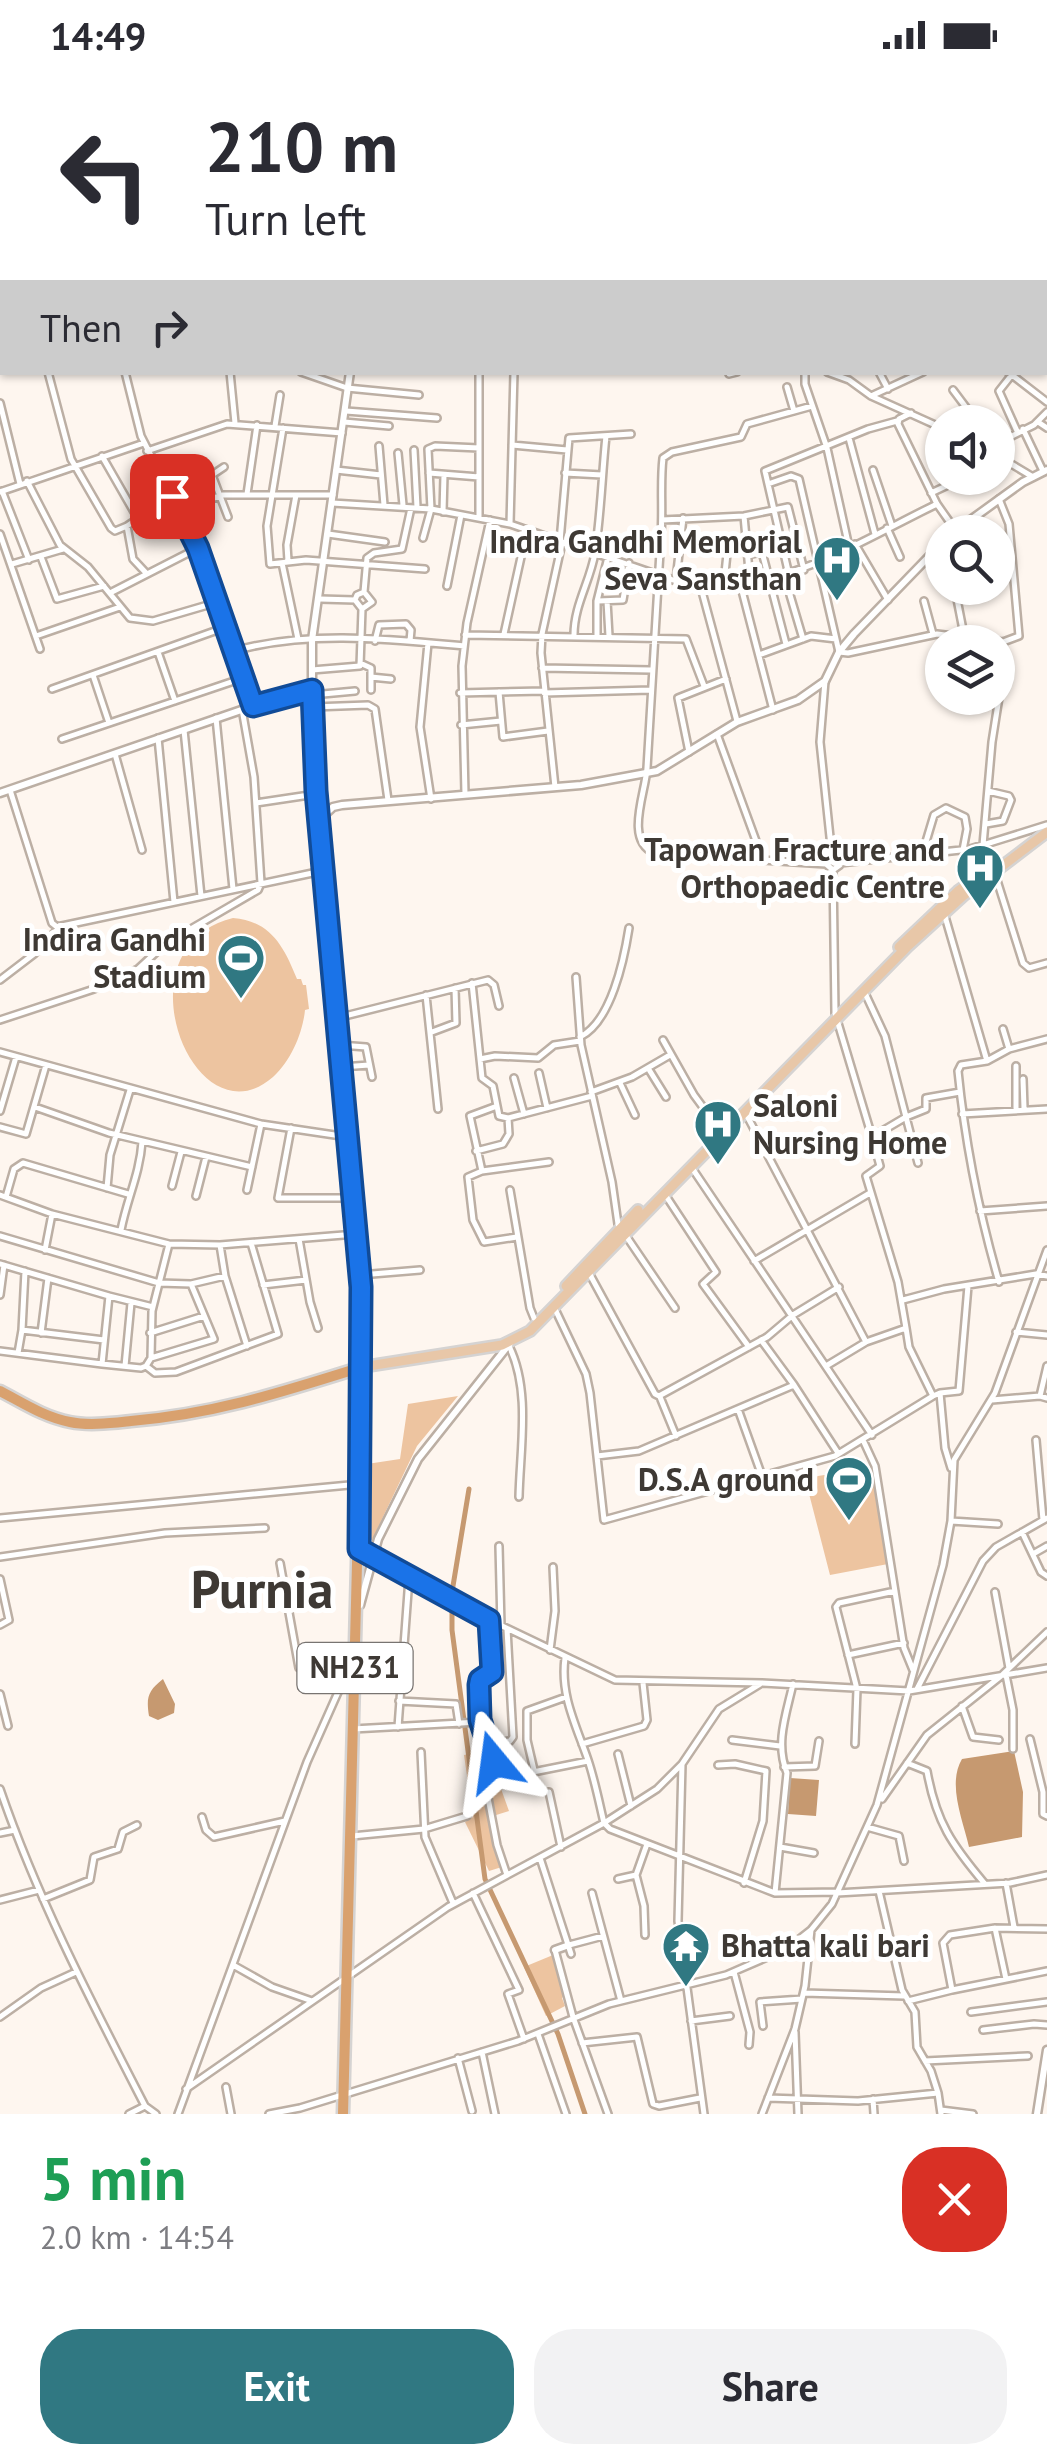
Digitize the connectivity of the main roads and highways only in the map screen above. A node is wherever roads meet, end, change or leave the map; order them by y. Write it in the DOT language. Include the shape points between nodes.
graph roads {
  1 [pos="1047,826"];
  2 [pos="993,869"];
  3 [pos="863,991"];
  4 [pos="836,1016"];
  5 [pos="622,1231"];
  6 [pos="507,1345"];
  7 [pos="362,1366"];
  8 [pos="0,1391"];
  9 [pos="340,2114"];
  1 -- 2 [label="main road"];
  2 -- 3 [label="main road"];
  2 -- 3 [label="main road" via="942,906"];
  3 -- 4 [label="main road"];
  4 -- 5 [label="main road"];
  4 -- 5 [label="main road"];
  5 -- 6 [label="main road"];
  5 -- 6 [label="main road" via="530,1331"];
  6 -- 7 [label="main road"];
  7 -- 8 [label="highway" via="239,1405 117,1422 74,1423"];
  7 -- 9 [label="highway, NH231"];
}
